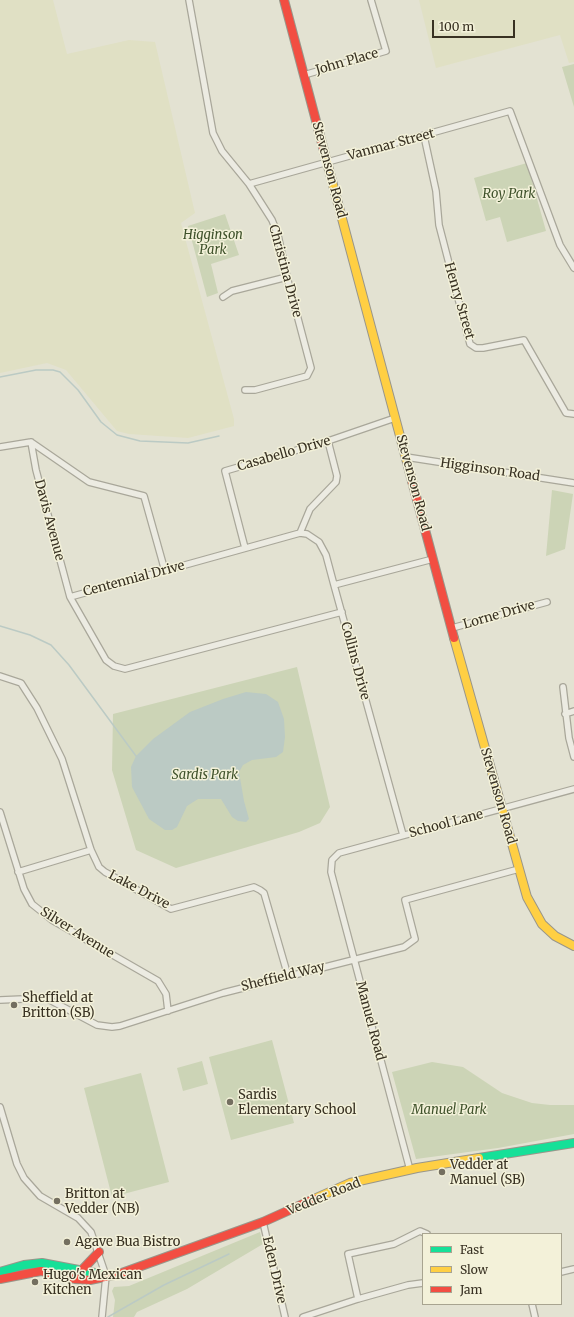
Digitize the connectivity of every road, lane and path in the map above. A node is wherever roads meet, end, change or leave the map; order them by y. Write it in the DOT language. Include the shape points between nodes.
graph roads {
  1 [pos="189,0"];
  2 [pos="284,0"];
  3 [pos="371,0"];
  4 [pos="304,75"];
  5 [pos="424,136"];
  6 [pos="327,162"];
  7 [pos="249,184"];
  8 [pos="574,268"];
  9 [pos="287,277"];
  10 [pos="223,297"];
  11 [pos="245,390"];
  12 [pos="574,414"];
  13 [pos="395,418"];
  14 [pos="328,441"];
  15 [pos="31,442"];
  16 [pos="0,447"];
  17 [pos="406,458"];
  18 [pos="574,483"];
  19 [pos="300,533"];
  20 [pos="245,548"];
  21 [pos="433,559"];
  22 [pos="165,571"];
  23 [pos="334,585"];
  24 [pos="70,597"];
  25 [pos="547,602"];
  26 [pos="342,612"];
  27 [pos="452,628"];
  28 [pos="0,676"];
  29 [pos="563,687"];
  30 [pos="574,711"];
  31 [pos="565,714"];
  32 [pos="574,757"];
  33 [pos="574,789"];
  34 [pos="503,808"];
  35 [pos="0,812"];
  36 [pos="403,835"];
  37 [pos="91,850"];
  38 [pos="519,869"];
  39 [pos="18,872"];
  40 [pos="331,872"];
  41 [pos="574,946"];
  42 [pos="354,960"];
  43 [pos="288,976"];
  44 [pos="0,1000"];
  45 [pos="168,1011"];
  46 [pos="0,1107"];
  47 [pos="574,1143"];
  48 [pos="410,1170"];
  49 [pos="263,1222"];
  50 [pos="425,1233"];
  51 [pos="99,1252"];
  52 [pos="574,1269"];
  53 [pos="81,1271"];
  54 [pos="0,1272"];
  55 [pos="562,1272"];
  56 [pos="106,1276"];
  57 [pos="0,1279"];
  58 [pos="422,1283"];
  59 [pos="358,1299"];
  60 [pos="532,1305"];
  61 [pos="102,1317"];
  62 [pos="285,1317"];
  63 [pos="303,1317"];
  64 [pos="535,1317"];
  1 -- 7 [label="street, Christina Drive" via="213,133 222,150"];
  2 -- 4 [label="street, Stevenson Road"];
  3 -- 4 [label="street, John Place" via="386,51"];
  4 -- 6 [label="street, Stevenson Road"];
  5 -- 6 [label="street, Vanmar Street"];
  5 -- 8 [label="street, Vanmar Street" via="510,111 560,244"];
  5 -- 12 [label="street, Henry Street" via="436,191 439,225 470,344 476,348 483,348 524,340 566,413"];
  6 -- 7 [label="street, Vanmar Street"];
  6 -- 13 [label="street, Stevenson Road"];
  7 -- 9 [label="street, Christina Drive" via="272,220"];
  9 -- 10 [label="street" via="232,291"];
  9 -- 11 [label="street, Christina Drive" via="311,368 310,373 255,390"];
  13 -- 14 [label="street, Casabello Drive"];
  13 -- 17 [label="street, Stevenson Road"];
  14 -- 19 [label="street" via="337,476 336,482 310,509"];
  14 -- 20 [label="street, Casabello Drive" via="225,471"];
  15 -- 16 [label="street"];
  15 -- 22 [label="street" via="89,482 144,496"];
  15 -- 24 [label="street, Davis Avenue"];
  17 -- 18 [label="street, Higginson Road"];
  17 -- 21 [label="street, Stevenson Road"];
  19 -- 20 [label="street, Centennial Drive"];
  19 -- 23 [label="street" via="307,534 319,542 326,555"];
  20 -- 22 [label="street, Centennial Drive"];
  21 -- 23 [label="street"];
  21 -- 27 [label="street, Stevenson Road"];
  22 -- 24 [label="street, Centennial Drive"];
  23 -- 26 [label="street, Collins Drive"];
  24 -- 26 [label="street, Centennial Drive" via="106,660 125,669"];
  25 -- 27 [label="street, Lorne Drive"];
  26 -- 36 [label="street, Collins Drive"];
  27 -- 34 [label="street, Stevenson Road"];
  28 -- 37 [label="street, Lake Drive" via="21,683 37,708 62,759"];
  29 -- 31 [label="street"];
  30 -- 31 [label="street"];
  31 -- 32 [label="street"];
  33 -- 34 [label="street, School Lane"];
  34 -- 36 [label="street, School Lane"];
  34 -- 38 [label="street, Stevenson Road"];
  35 -- 39 [label="street, Silver Avenue"];
  36 -- 40 [label="street, School Lane" via="339,853 332,860"];
  37 -- 39 [label="street"];
  37 -- 43 [label="street, Lake Drive" via="95,861 105,872 171,908 254,887 260,890 264,893"];
  38 -- 41 [label="street, Stevenson Road" via="529,902 538,919 555,936"];
  38 -- 42 [label="street, Sheffield Way" via="405,900 415,939 404,947"];
  39 -- 45 [label="street, Silver Avenue" via="32,904 52,920 158,981 166,994"];
  40 -- 42 [label="street, Manuel Road"];
  42 -- 43 [label="street, Sheffield Way"];
  42 -- 48 [label="street, Manuel Road"];
  43 -- 45 [label="street, Sheffield Way" via="213,995"];
  44 -- 45 [label="street, Sheffield Way" via="46,998 103,1026 120,1026"];
  46 -- 51 [label="street" via="17,1164 24,1178 40,1196 68,1211 87,1226"];
  47 -- 48 [label="street, Vedder Road"];
  48 -- 49 [label="street, Vedder Road" via="350,1183"];
  49 -- 56 [label="street, Vedder Road" via="142,1267"];
  49 -- 62 [label="street, Eden Drive"];
  50 -- 59 [label="street" via="420,1231 394,1244 348,1254"];
  51 -- 53 [label="street"];
  51 -- 56 [label="street"];
  52 -- 55 [label="street"];
  53 -- 54 [label="street, Vedder Road" via="42,1264 24,1265"];
  53 -- 56 [label="street, Vedder Road"];
  56 -- 57 [label="street, Vedder Road" via="90,1280 75,1279 41,1271"];
  56 -- 61 [label="street"];
  58 -- 59 [label="street"];
  59 -- 63 [label="street"];
  60 -- 64 [label="street"];
}
